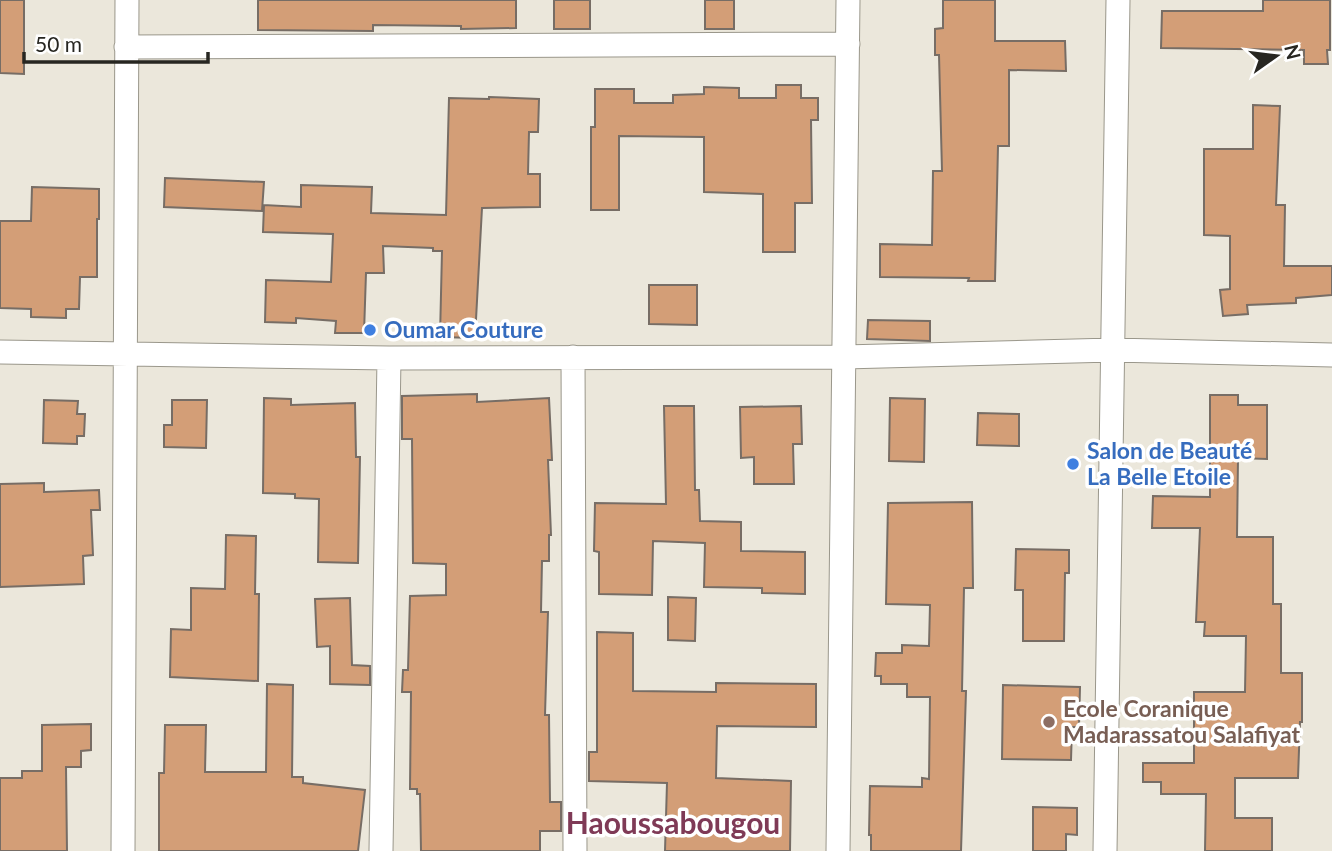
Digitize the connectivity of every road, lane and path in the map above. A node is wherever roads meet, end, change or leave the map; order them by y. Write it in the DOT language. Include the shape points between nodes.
graph roads {
  1 [pos="127,0"];
  2 [pos="848,0"];
  3 [pos="1118,0"];
  4 [pos="848,44"];
  5 [pos="127,47"];
  6 [pos="1112,350"];
  7 [pos="0,352"];
  8 [pos="125,354"];
  9 [pos="1332,355"];
  10 [pos="844,357"];
  11 [pos="390,358"];
  12 [pos="573,358"];
  13 [pos="123,851"];
  14 [pos="381,851"];
  15 [pos="575,851"];
  16 [pos="838,851"];
  17 [pos="1105,851"];
  1 -- 5 [label="street"];
  2 -- 4 [label="street"];
  3 -- 6 [label="street"];
  4 -- 5 [label="street"];
  4 -- 10 [label="street"];
  5 -- 8 [label="street"];
  6 -- 9 [label="street"];
  6 -- 10 [label="street"];
  6 -- 17 [label="street"];
  7 -- 8 [label="street"];
  8 -- 11 [label="street"];
  8 -- 13 [label="street"];
  10 -- 12 [label="street"];
  10 -- 16 [label="street"];
  11 -- 12 [label="street"];
  11 -- 14 [label="street"];
  12 -- 15 [label="street"];
}
